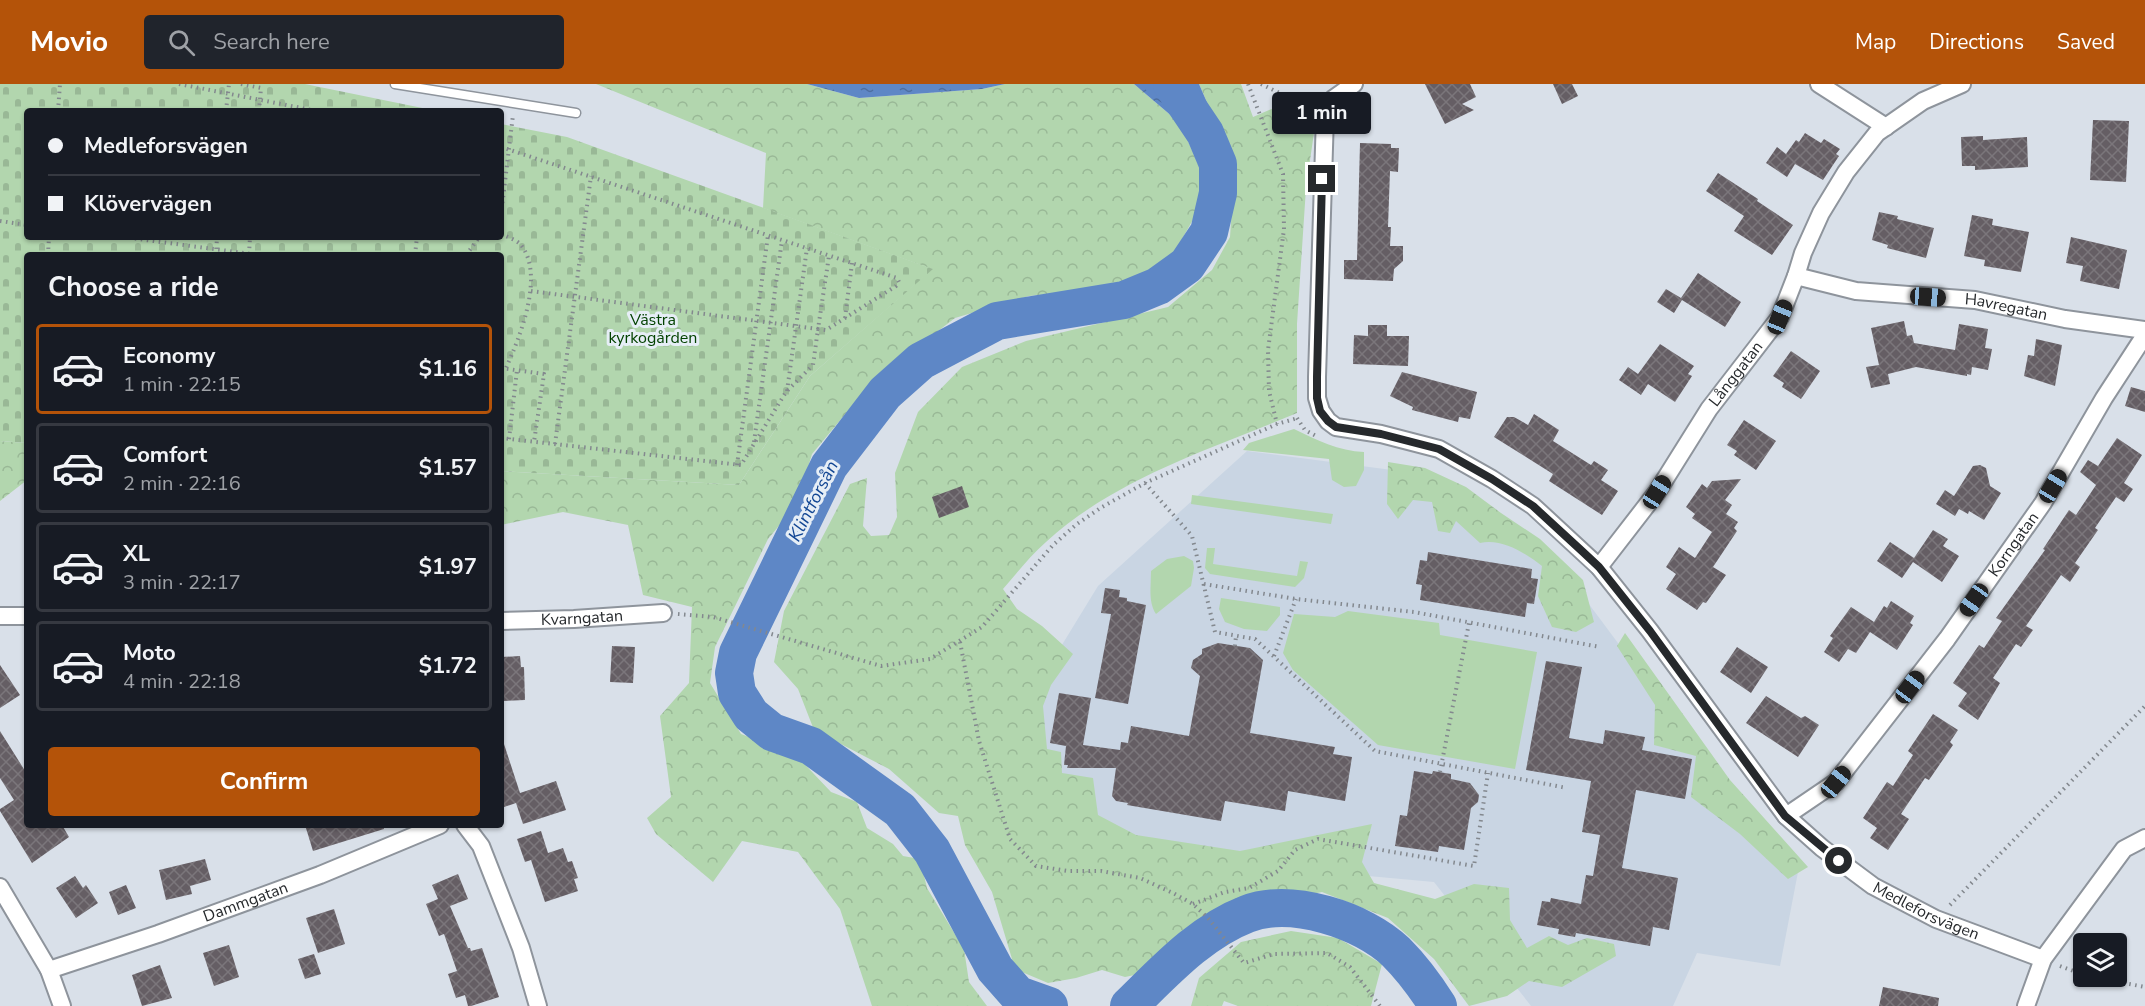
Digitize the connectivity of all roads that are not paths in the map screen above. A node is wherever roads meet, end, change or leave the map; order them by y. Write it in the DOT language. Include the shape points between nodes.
graph roads {
  1 [pos="395,84"];
  2 [pos="1354,84"];
  3 [pos="1820,84"];
  4 [pos="1962,84"];
  5 [pos="576,113"];
  6 [pos="1886,127"];
  7 [pos="1796,276"];
  8 [pos="2145,330"];
  9 [pos="2145,335"];
  10 [pos="1599,567"];
  11 [pos="663,613"];
  12 [pos="0,616"];
  13 [pos="24,616"];
  14 [pos="504,621"];
  15 [pos="1785,816"];
  16 [pos="433,828"];
  17 [pos="467,828"];
  18 [pos="2145,838"];
  19 [pos="0,888"];
  20 [pos="2043,959"];
  21 [pos="49,970"];
  22 [pos="62,1006"];
  23 [pos="538,1006"];
  24 [pos="2026,1006"];
  1 -- 5 [label="lane"];
  2 -- 10 [label="street, Medleforsvägen" via="1334,99 1324,115 1317,377 1320,411 1336,427 1439,449 1533,506"];
  3 -- 6 [label="street"];
  4 -- 6 [label="street, Långgatan" via="1923,101"];
  6 -- 7 [label="street, Långgatan" via="1846,172 1821,213"];
  7 -- 8 [label="street, Havregatan" via="1856,291 1975,300 2065,319"];
  7 -- 10 [label="street, Långgatan" via="1780,317 1709,409 1657,492"];
  9 -- 15 [label="street, Korngatan" via="2043,503 1947,639 1836,782"];
  10 -- 15 [label="street, Medleforsvägen"];
  11 -- 14 [label="street, Kvarngatan"];
  12 -- 13 [label="street"];
  15 -- 20 [label="street, Medleforsvägen" via="1873,886 1936,919"];
  16 -- 21 [label="street, Dammgatan" via="320,875"];
  17 -- 23 [label="street" via="481,846"];
  18 -- 20 [label="street" via="2124,849"];
  19 -- 21 [label="street"];
  20 -- 24 [label="street"];
  21 -- 22 [label="street"];
}
